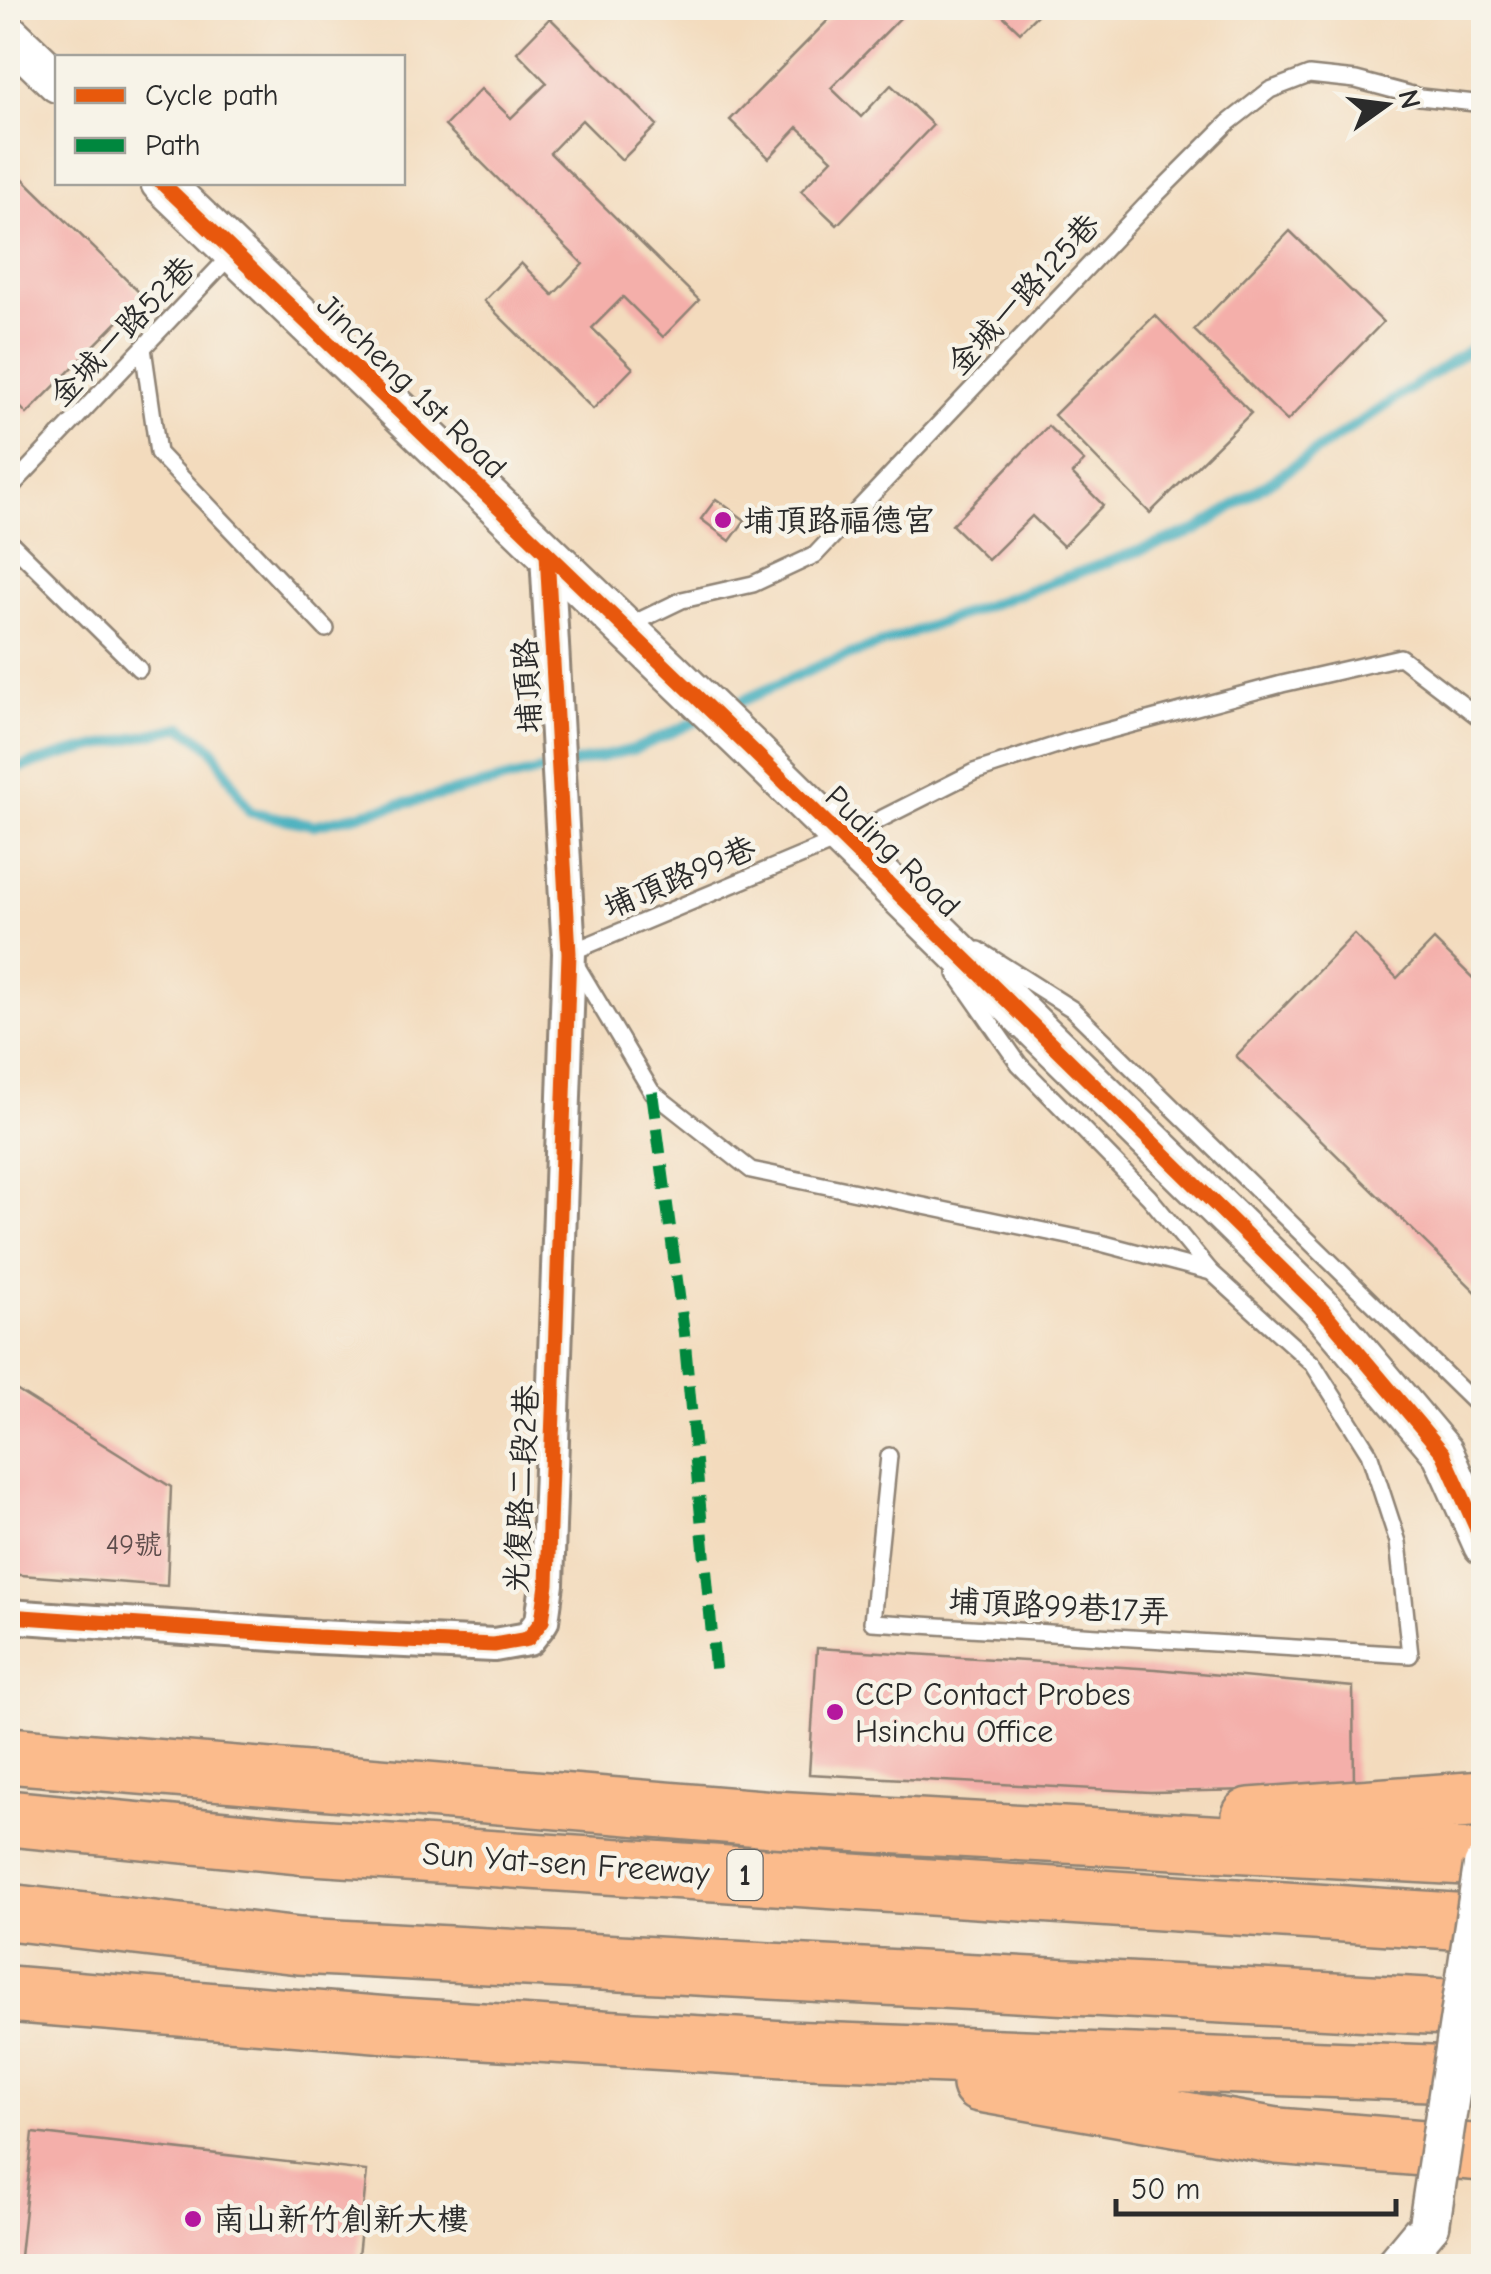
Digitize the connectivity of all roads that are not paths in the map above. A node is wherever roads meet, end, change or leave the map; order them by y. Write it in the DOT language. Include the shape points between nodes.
graph roads {
  1 [pos="8,34"];
  2 [pos="55,79"];
  3 [pos="1484,104"];
  4 [pos="164,185"];
  5 [pos="234,252"];
  6 [pos="143,348"];
  7 [pos="8,490"];
  8 [pos="8,540"];
  9 [pos="547,554"];
  10 [pos="624,628"];
  11 [pos="326,629"];
  12 [pos="140,669"];
  13 [pos="1484,721"];
  14 [pos="562,814"];
  15 [pos="841,839"];
  16 [pos="908,906"];
  17 [pos="570,954"];
  18 [pos="1211,1272"];
  19 [pos="1484,1412"];
  20 [pos="889,1456"];
  21 [pos="1484,1546"];
  22 [pos="8,1616"];
  23 [pos="8,1755"];
  24 [pos="1484,1799"];
  25 [pos="8,1818"];
  26 [pos="772,1819"];
  27 [pos="1484,1858"];
  28 [pos="1484,1866"];
  29 [pos="8,1912"];
  30 [pos="1484,1923"];
  31 [pos="8,1994"];
  32 [pos="1484,2009"];
  33 [pos="785,2049"];
  34 [pos="1484,2076"];
  35 [pos="1484,2153"];
  36 [pos="1395,2266"];
  1 -- 2 [label="street"];
  3 -- 10 [label="lane, 金城一路125巷" via="1308,75 1270,90 1144,206 814,555 753,584 682,600"];
  4 -- 5 [label="street, Jincheng 1st Road"];
  5 -- 6 [label="lane, 金城一路52巷"];
  5 -- 9 [label="street, Jincheng 1st Road"];
  6 -- 7 [label="lane, 金城一路52巷"];
  6 -- 11 [label="lane" via="158,454"];
  8 -- 12 [label="lane"];
  9 -- 10 [label="street, Jincheng 1st Road"];
  9 -- 14 [label="street, 埔頂路"];
  10 -- 15 [label="street, Puding Road"];
  13 -- 15 [label="lane, 埔頂路99巷" via="1400,658 1066,742 974,772"];
  14 -- 17 [label="street, 光復路二段2巷"];
  15 -- 16 [label="street, Puding Road"];
  15 -- 17 [label="lane, 埔頂路99巷"];
  16 -- 18 [label="lane" via="1019,1064 1149,1197"];
  16 -- 19 [label="lane" via="1072,1009"];
  16 -- 21 [label="street, Puding Road" via="1319,1306 1443,1453"];
  17 -- 18 [label="lane" via="652,1092 752,1170"];
  17 -- 22 [label="street, 光復路二段2巷" via="546,1584 542,1621 528,1639 494,1644 336,1638"];
  18 -- 20 [label="lane, 埔頂路99巷17弄" via="1313,1364 1369,1453 1398,1542 1410,1655 872,1622"];
  23 -- 26 [label="highway"];
  24 -- 26 [label="highway" via="1216,1818"];
  25 -- 30 [label="highway, Sun Yat-sen Freeway / 1" via="298,1846"];
  26 -- 27 [label="highway"];
  28 -- 36 [label="street, bridge" via="1429,2224"];
  29 -- 32 [label="highway" via="299,1946"];
  31 -- 33 [label="highway"];
  33 -- 34 [label="highway"];
  33 -- 35 [label="highway" via="1277,2136"];
}
